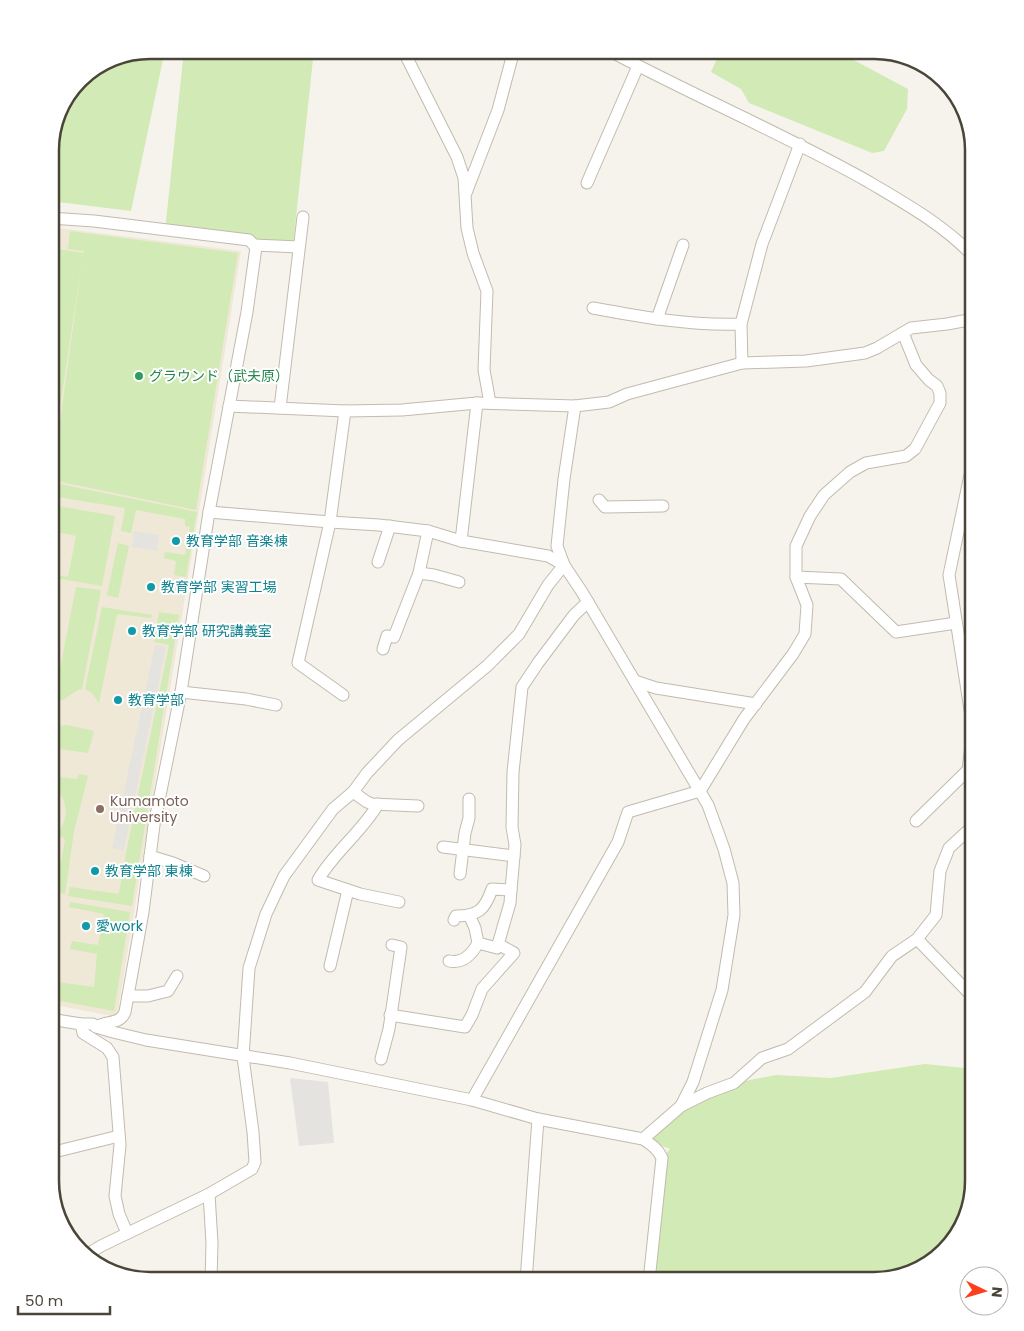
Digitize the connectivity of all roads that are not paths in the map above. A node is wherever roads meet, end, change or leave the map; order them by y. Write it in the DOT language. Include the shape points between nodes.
graph roads {
  1 [pos="407,59"];
  2 [pos="512,59"];
  3 [pos="625,59"];
  4 [pos="638,66"];
  5 [pos="800,144"];
  6 [pos="588,183"];
  7 [pos="465,196"];
  8 [pos="303,218"];
  9 [pos="59,219"];
  10 [pos="254,245"];
  11 [pos="683,245"];
  12 [pos="299,247"];
  13 [pos="965,248"];
  14 [pos="593,308"];
  15 [pos="657,319"];
  16 [pos="965,321"];
  17 [pos="741,324"];
  18 [pos="903,333"];
  19 [pos="742,363"];
  20 [pos="477,403"];
  21 [pos="490,403"];
  22 [pos="229,406"];
  23 [pos="575,406"];
  24 [pos="280,408"];
  25 [pos="345,411"];
  26 [pos="965,499"];
  27 [pos="599,500"];
  28 [pos="663,506"];
  29 [pos="210,512"];
  30 [pos="330,522"];
  31 [pos="390,526"];
  32 [pos="428,531"];
  33 [pos="461,540"];
  34 [pos="378,562"];
  35 [pos="564,565"];
  36 [pos="419,573"];
  37 [pos="796,577"];
  38 [pos="459,582"];
  39 [pos="588,602"];
  40 [pos="956,623"];
  41 [pos="383,649"];
  42 [pos="965,679"];
  43 [pos="635,681"];
  44 [pos="180,692"];
  45 [pos="343,695"];
  46 [pos="756,704"];
  47 [pos="276,705"];
  48 [pos="965,773"];
  49 [pos="700,791"];
  50 [pos="353,792"];
  51 [pos="469,799"];
  52 [pos="378,804"];
  53 [pos="418,806"];
  54 [pos="916,821"];
  55 [pos="965,833"];
  56 [pos="443,847"];
  57 [pos="464,851"];
  58 [pos="150,856"];
  59 [pos="514,856"];
  60 [pos="460,874"];
  61 [pos="204,876"];
  62 [pos="348,890"];
  63 [pos="511,890"];
  64 [pos="400,902"];
  65 [pos="469,915"];
  66 [pos="454,920"];
  67 [pos="917,939"];
  68 [pos="478,943"];
  69 [pos="498,944"];
  70 [pos="392,945"];
  71 [pos="449,961"];
  72 [pos="330,966"];
  73 [pos="177,976"];
  74 [pos="965,984"];
  75 [pos="128,996"];
  76 [pos="390,1014"];
  77 [pos="59,1020"];
  78 [pos="81,1024"];
  79 [pos="96,1026"];
  80 [pos="243,1057"];
  81 [pos="381,1059"];
  82 [pos="472,1100"];
  83 [pos="681,1106"];
  84 [pos="538,1119"];
  85 [pos="119,1136"];
  86 [pos="643,1139"];
  87 [pos="59,1151"];
  88 [pos="209,1194"];
  89 [pos="127,1233"];
  90 [pos="92,1252"];
  91 [pos="211,1272"];
  92 [pos="527,1272"];
  93 [pos="650,1272"];
  1 -- 7 [label="street" via="457,157 464,178"];
  2 -- 7 [label="street" via="498,110"];
  3 -- 4 [label="street"];
  4 -- 5 [label="street"];
  4 -- 6 [label="street"];
  5 -- 13 [label="street" via="917,211 947,231"];
  5 -- 17 [label="street" via="762,244"];
  7 -- 21 [label="street" via="469,236 487,291 484,370"];
  8 -- 12 [label="street"];
  9 -- 10 [label="street" via="249,240"];
  10 -- 12 [label="street"];
  10 -- 22 [label="street"];
  11 -- 15 [label="street"];
  12 -- 24 [label="street"];
  14 -- 15 [label="street"];
  15 -- 17 [label="street" via="712,325"];
  16 -- 18 [label="street" via="911,328"];
  17 -- 19 [label="street"];
  18 -- 19 [label="street" via="865,353 806,362"];
  18 -- 37 [label="street" via="916,365 937,386 940,403 915,449 906,456 866,463 850,472 824,495 796,546"];
  19 -- 23 [label="street" via="627,394 609,402"];
  20 -- 21 [label="street"];
  20 -- 25 [label="street"];
  20 -- 33 [label="street"];
  21 -- 23 [label="street"];
  22 -- 24 [label="street"];
  22 -- 29 [label="street"];
  23 -- 35 [label="street" via="557,546"];
  24 -- 25 [label="street"];
  25 -- 30 [label="street"];
  26 -- 40 [label="street" via="949,575"];
  27 -- 28 [label="street" via="605,507"];
  29 -- 30 [label="street"];
  29 -- 44 [label="street"];
  30 -- 31 [label="street"];
  30 -- 45 [label="street" via="298,663"];
  31 -- 32 [label="street"];
  31 -- 34 [label="street"];
  32 -- 33 [label="street"];
  32 -- 36 [label="street"];
  33 -- 35 [label="street" via="548,556"];
  35 -- 39 [label="street"];
  35 -- 50 [label="street" via="519,634 487,666 398,740"];
  36 -- 38 [label="street"];
  36 -- 41 [label="street" via="394,637 387,636"];
  37 -- 40 [label="street" via="841,579 896,632"];
  37 -- 46 [label="street" via="807,604 805,634"];
  39 -- 43 [label="street"];
  39 -- 59 [label="street" via="574,615 522,687 512,772"];
  40 -- 42 [label="street"];
  43 -- 46 [label="street" via="656,688"];
  43 -- 49 [label="street"];
  44 -- 47 [label="street"];
  44 -- 58 [label="street"];
  46 -- 49 [label="street"];
  48 -- 54 [label="street"];
  49 -- 82 [label="street" via="628,812 618,842"];
  49 -- 83 [label="street" via="724,849 733,883 734,915 722,990 693,1082"];
  50 -- 52 [label="street" via="367,802"];
  50 -- 80 [label="street" via="333,809 284,876 266,914 249,968"];
  51 -- 57 [label="street"];
  52 -- 53 [label="street"];
  52 -- 62 [label="street" via="330,860 318,880"];
  55 -- 67 [label="street" via="949,848 940,871 936,915"];
  56 -- 57 [label="street"];
  57 -- 59 [label="street"];
  57 -- 60 [label="street"];
  58 -- 61 [label="street"];
  58 -- 75 [label="street"];
  59 -- 63 [label="street"];
  62 -- 64 [label="street"];
  62 -- 72 [label="street"];
  63 -- 65 [label="street" via="492,889 484,909"];
  63 -- 69 [label="street"];
  65 -- 66 [label="street" via="456,916"];
  65 -- 68 [label="street"];
  67 -- 74 [label="street"];
  67 -- 83 [label="street" via="892,956 865,992 788,1049 762,1058 734,1082"];
  68 -- 69 [label="street" via="497,948"];
  68 -- 71 [label="street" via="466,958"];
  69 -- 76 [label="street" via="514,953 482,989 465,1027"];
  70 -- 76 [label="street" via="401,947"];
  73 -- 75 [label="street" via="168,992"];
  75 -- 79 [label="street" via="123,1018"];
  76 -- 81 [label="street"];
  77 -- 78 [label="street"];
  78 -- 79 [label="street"];
  78 -- 85 [label="street" via="83,1033 107,1048 113,1057"];
  79 -- 80 [label="street" via="146,1040"];
  80 -- 82 [label="street" via="290,1063"];
  80 -- 88 [label="street" via="255,1162 252,1169"];
  82 -- 84 [label="street"];
  83 -- 86 [label="street"];
  84 -- 86 [label="street"];
  84 -- 92 [label="street"];
  85 -- 87 [label="street"];
  85 -- 89 [label="street" via="115,1196"];
  86 -- 93 [label="street" via="653,1145 662,1158"];
  88 -- 89 [label="street"];
  88 -- 91 [label="street"];
  89 -- 90 [label="street"];
}
